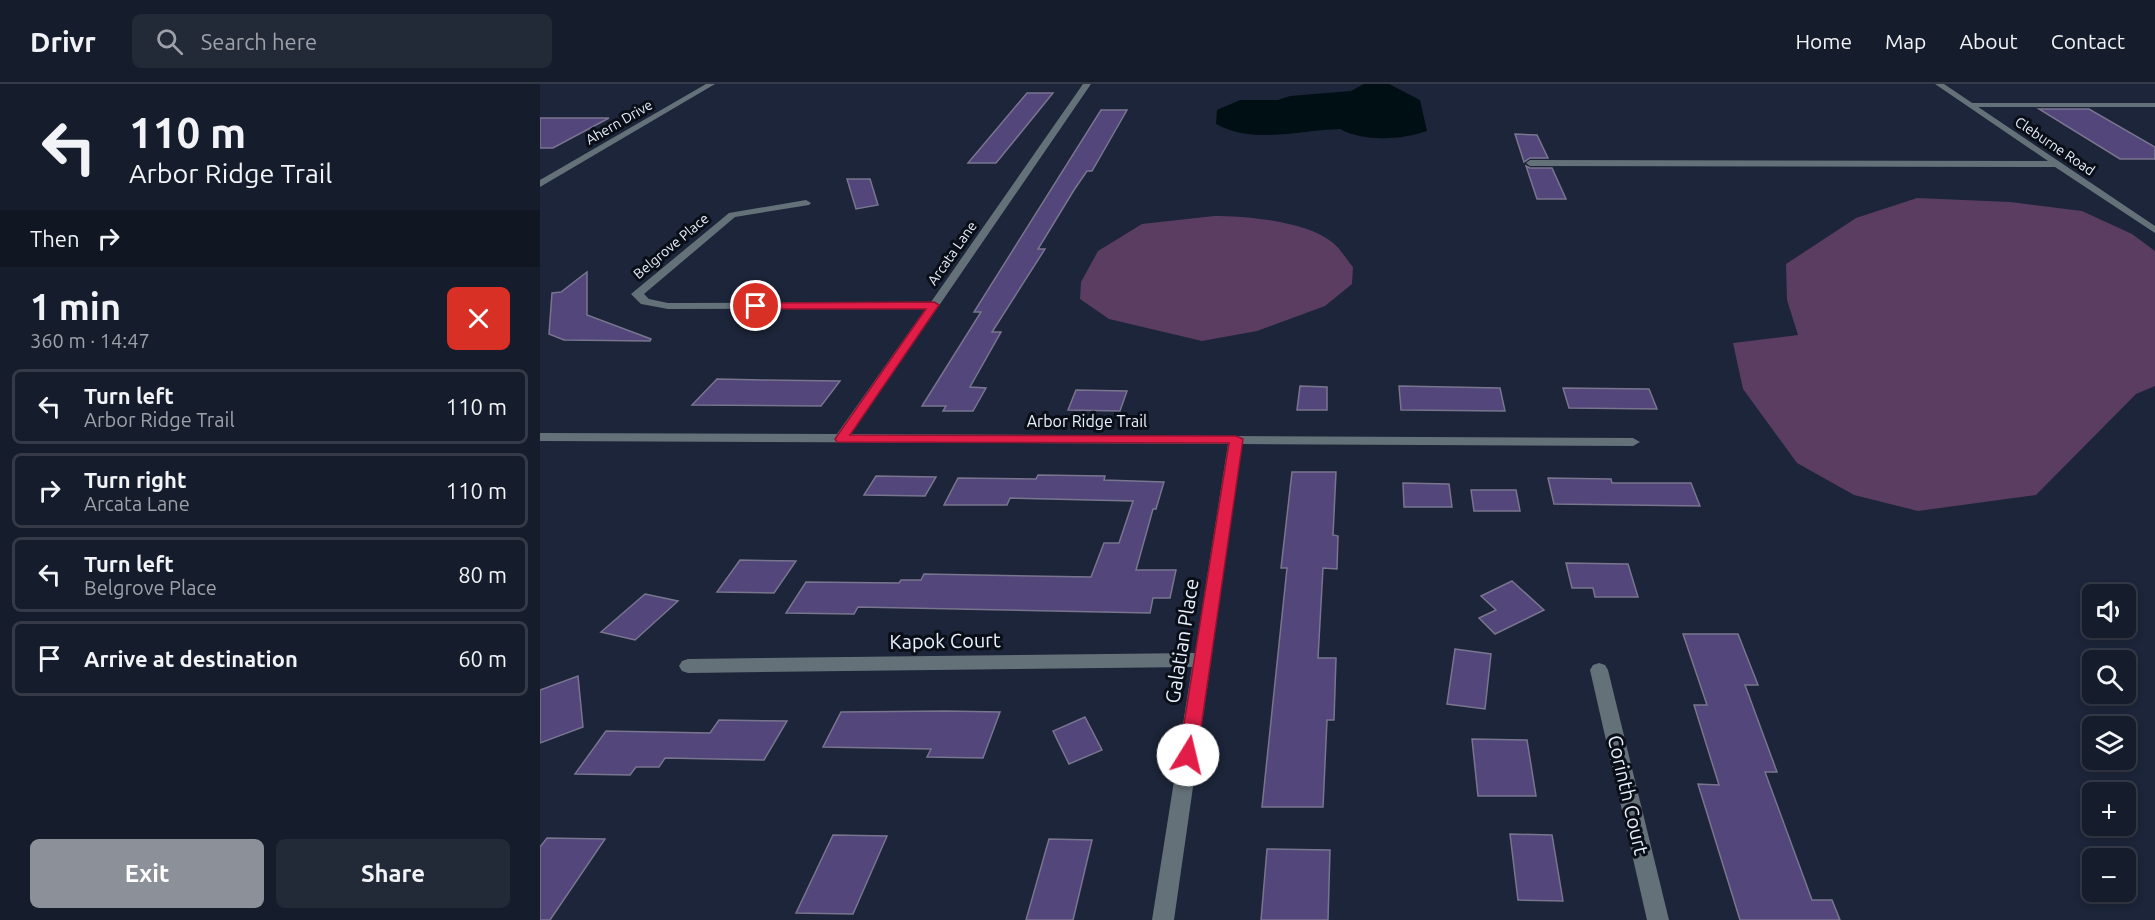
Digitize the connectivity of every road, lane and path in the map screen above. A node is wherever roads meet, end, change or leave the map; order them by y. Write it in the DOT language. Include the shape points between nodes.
graph roads {
  1 [pos="711,84"];
  2 [pos="1087,84"];
  3 [pos="1939,84"];
  4 [pos="1971,105"];
  5 [pos="2155,105"];
  6 [pos="1530,163"];
  7 [pos="2057,164"];
  8 [pos="540,184"];
  9 [pos="806,203"];
  10 [pos="2155,230"];
  11 [pos="934,305"];
  12 [pos="540,437"];
  13 [pos="841,439"];
  14 [pos="1236,439"];
  15 [pos="1633,441"];
  16 [pos="1202,660"];
  17 [pos="688,666"];
  18 [pos="1599,670"];
  19 [pos="1163,920"];
  20 [pos="1658,920"];
  1 -- 8 [label="street, Ahern Drive"];
  2 -- 11 [label="street, Arcata Lane"];
  3 -- 4 [label="street, Cleburne Road"];
  4 -- 5 [label="lane"];
  4 -- 7 [label="street, Cleburne Road"];
  6 -- 7 [label="street"];
  7 -- 10 [label="street, Cleburne Road"];
  9 -- 11 [label="street, Belgrove Place" via="732,215 637,294 645,302 668,306"];
  11 -- 13 [label="street, Arcata Lane"];
  12 -- 13 [label="street, Arbor Ridge Trail"];
  13 -- 14 [label="street, Arbor Ridge Trail"];
  14 -- 15 [label="street, Arbor Ridge Trail"];
  14 -- 16 [label="street, Galatian Place"];
  16 -- 17 [label="street, Kapok Court"];
  16 -- 19 [label="street, Galatian Place"];
  18 -- 20 [label="street, Corinth Court"];
}
